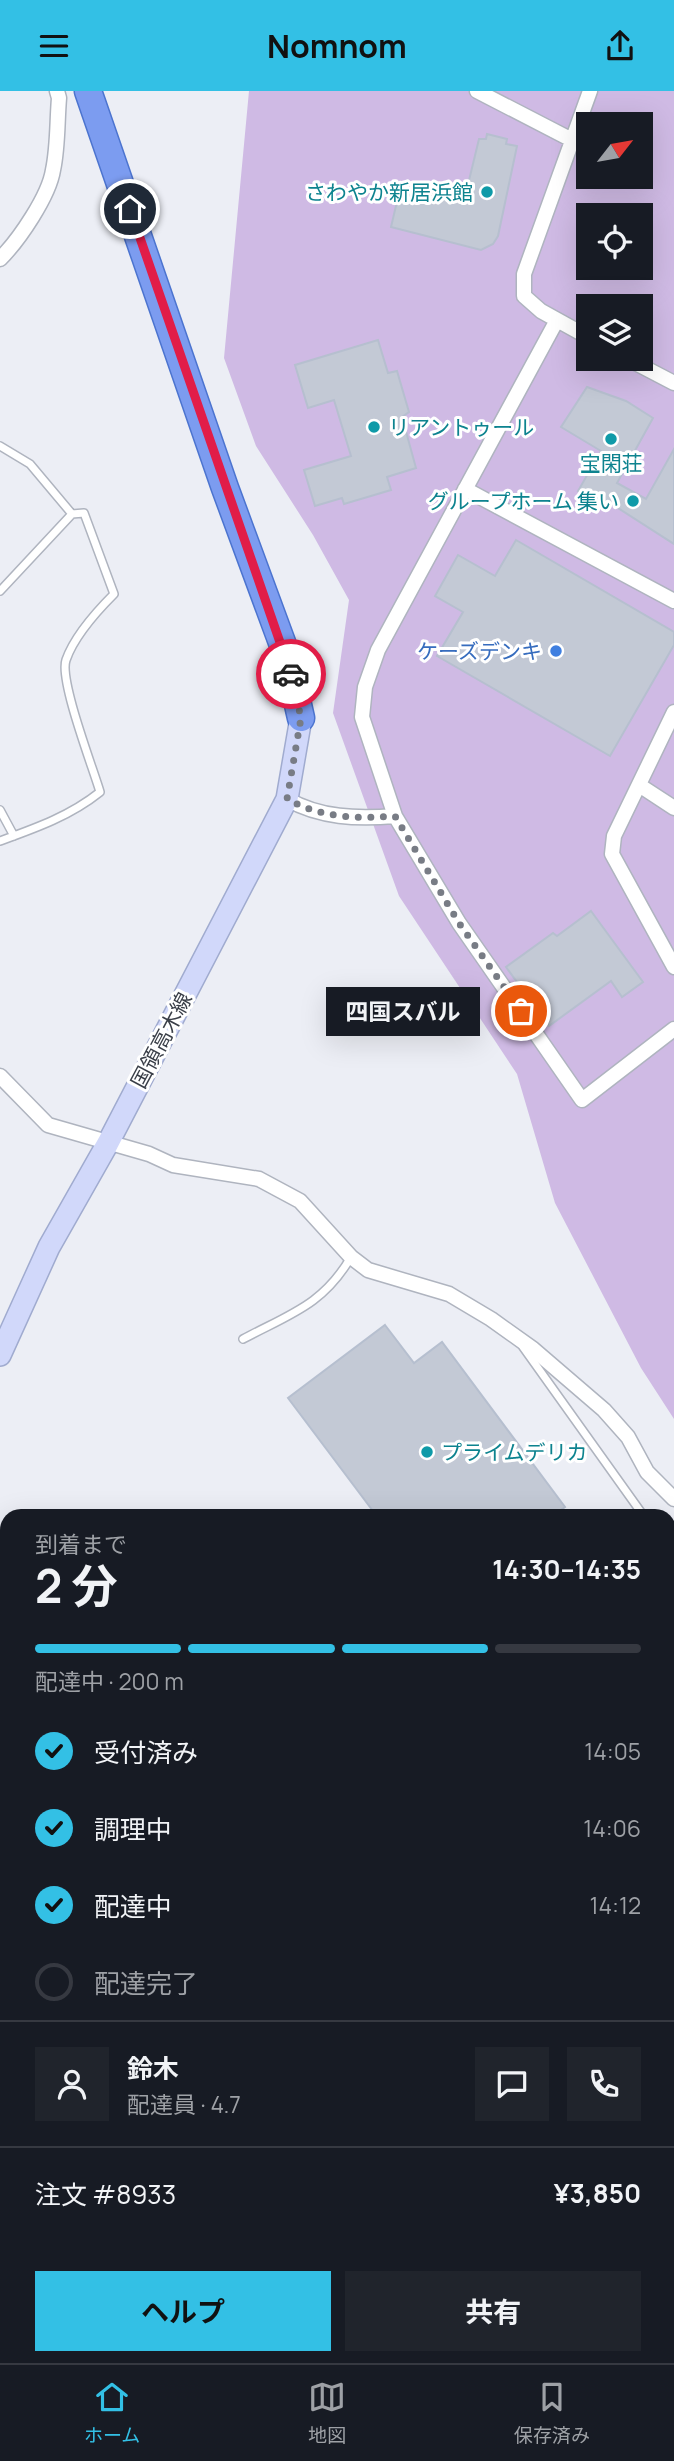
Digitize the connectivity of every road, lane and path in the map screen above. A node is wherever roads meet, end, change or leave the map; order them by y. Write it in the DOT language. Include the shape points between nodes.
graph roads {
  1 [pos="57,91"];
  2 [pos="90,91"];
  3 [pos="478,91"];
  4 [pos="590,91"];
  5 [pos="572,140"];
  6 [pos="0,259"];
  7 [pos="557,320"];
  8 [pos="576,330"];
  9 [pos="651,371"];
  10 [pos="674,383"];
  11 [pos="0,446"];
  12 [pos="465,489"];
  13 [pos="72,514"];
  14 [pos="0,591"];
  15 [pos="674,601"];
  16 [pos="674,712"];
  17 [pos="301,718"];
  18 [pos="639,785"];
  19 [pos="287,799"];
  20 [pos="674,808"];
  21 [pos="0,810"];
  22 [pos="395,816"];
  23 [pos="14,836"];
  24 [pos="0,841"];
  25 [pos="674,967"];
  26 [pos="674,1030"];
  27 [pos="0,1076"];
  28 [pos="108,1143"];
  29 [pos="351,1257"];
  30 [pos="514,1335"];
  31 [pos="243,1339"];
  32 [pos="0,1355"];
  33 [pos="674,1499"];
  34 [pos="639,1509"];
  1 -- 6 [label="street" via="53,171 47,190"];
  2 -- 17 [label="highway" via="287,656"];
  3 -- 5 [label="street"];
  4 -- 5 [label="street"];
  5 -- 7 [label="street" via="524,274 524,296"];
  7 -- 8 [label="street"];
  7 -- 12 [label="street"];
  9 -- 10 [label="street"];
  11 -- 13 [label="lane" via="30,464"];
  12 -- 15 [label="street"];
  12 -- 22 [label="street" via="378,650 365,687 362,717"];
  13 -- 14 [label="lane"];
  13 -- 23 [label="lane" via="84,513 114,594 65,662 66,681 100,792 83,805"];
  16 -- 18 [label="street"];
  17 -- 19 [label="main road, 国領高木線"];
  18 -- 20 [label="street"];
  18 -- 25 [label="street" via="614,836 612,854"];
  19 -- 22 [label="street" via="306,810 360,819"];
  19 -- 28 [label="main road, 国領高木線"];
  21 -- 23 [label="lane"];
  22 -- 26 [label="street" via="459,923 582,1100"];
  23 -- 24 [label="lane"];
  27 -- 28 [label="street" via="48,1125"];
  28 -- 29 [label="street" via="173,1165 259,1179 300,1201"];
  28 -- 32 [label="main road, 国領高木線" via="49,1247"];
  29 -- 30 [label="street" via="368,1270 449,1294"];
  29 -- 31 [label="lane" via="318,1300"];
  30 -- 33 [label="street" via="604,1410 628,1437 647,1472"];
  30 -- 34 [label="lane"];
}
